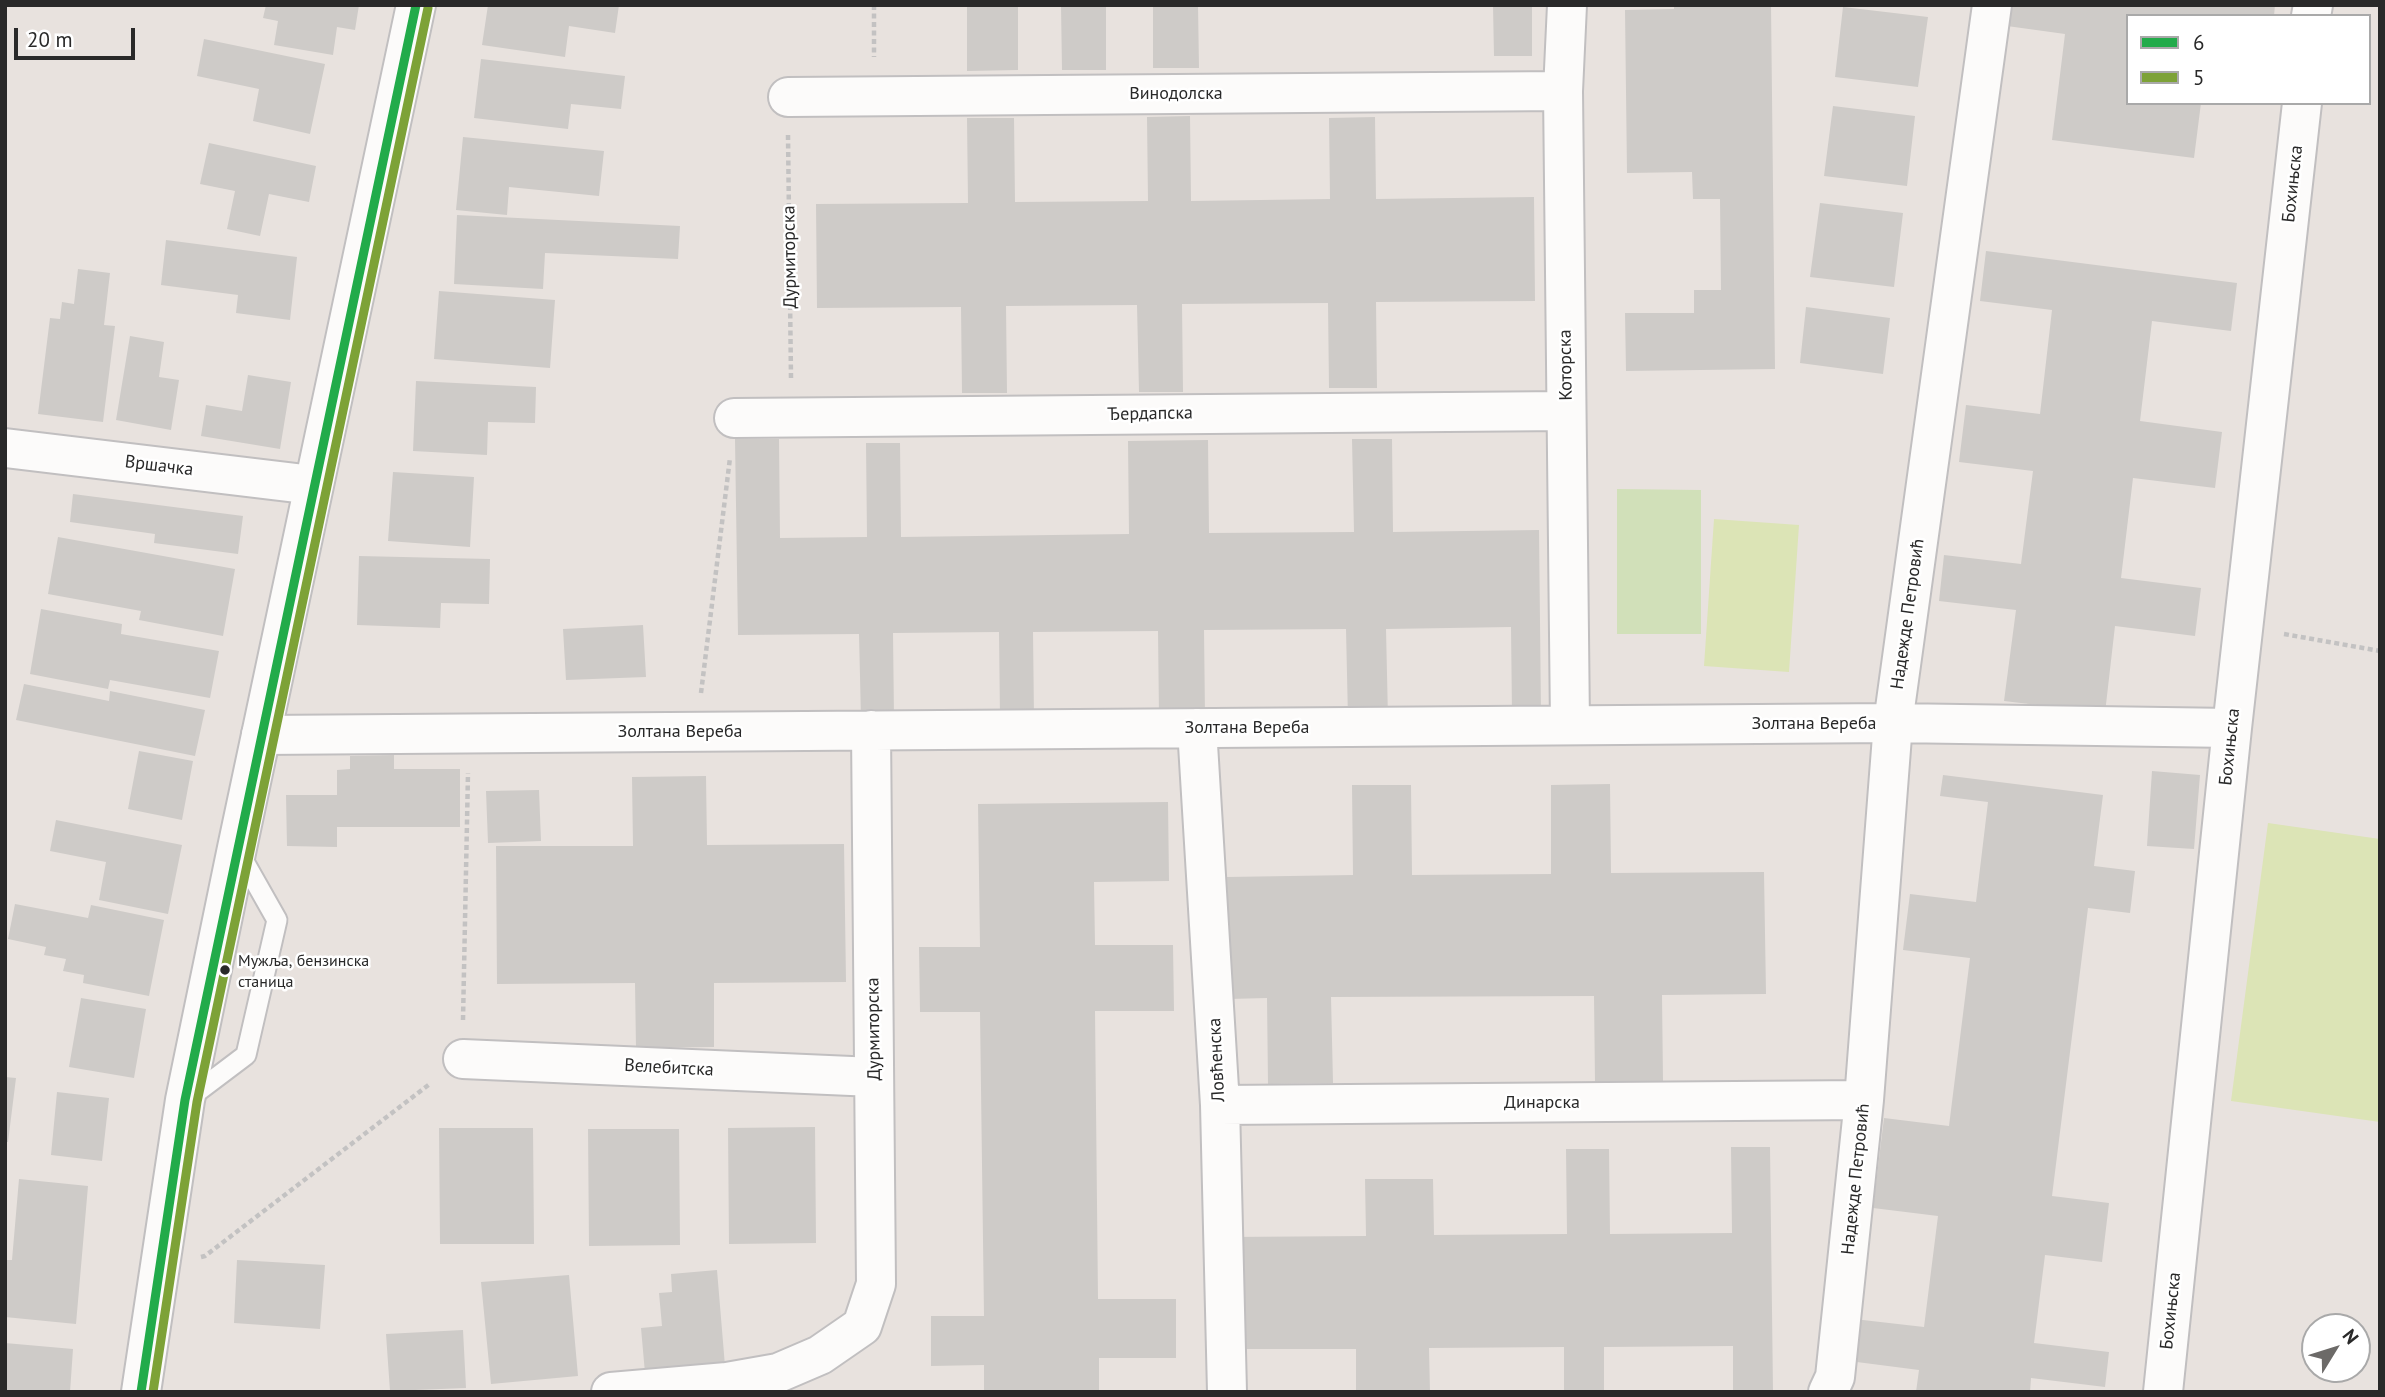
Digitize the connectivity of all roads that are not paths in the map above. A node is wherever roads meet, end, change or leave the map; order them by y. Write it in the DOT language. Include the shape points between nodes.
graph roads {
  1 [pos="416,5"];
  2 [pos="1567,5"];
  3 [pos="1992,5"];
  4 [pos="1563,91"];
  5 [pos="788,97"];
  6 [pos="2302,105"];
  7 [pos="1566,411"];
  8 [pos="734,418"];
  9 [pos="5,448"];
  10 [pos="313,485"];
  11 [pos="1894,723"];
  12 [pos="1570,725"];
  13 [pos="1197,728"];
  14 [pos="2232,729"];
  15 [pos="871,730"];
  16 [pos="261,735"];
  17 [pos="237,848"];
  18 [pos="463,1059"];
  19 [pos="874,1077"];
  20 [pos="186,1100"];
  21 [pos="1864,1100"];
  22 [pos="1220,1105"];
  23 [pos="141,1392"];
  24 [pos="611,1392"];
  25 [pos="1227,1392"];
  26 [pos="1828,1392"];
  27 [pos="2163,1392"];
  1 -- 10 [label="street"];
  2 -- 4 [label="street, Которска"];
  3 -- 11 [label="street, Надежде Петровић"];
  4 -- 5 [label="street, Винодолска"];
  4 -- 7 [label="street, Которска"];
  6 -- 14 [label="street, Бохињска"];
  7 -- 8 [label="street, Ђердапска"];
  7 -- 12 [label="street, Которска"];
  9 -- 10 [label="street, Вршачка"];
  10 -- 16 [label="street"];
  11 -- 12 [label="street, Золтана Вереба"];
  11 -- 14 [label="street, Золтана Вереба"];
  11 -- 21 [label="street, Надежде Петровић"];
  12 -- 13 [label="street, Золтана Вереба"];
  13 -- 15 [label="street, Золтана Вереба"];
  13 -- 22 [label="street, Ловћенска"];
  14 -- 27 [label="street, Бохињска"];
  15 -- 16 [label="street, Золтана Вереба"];
  15 -- 19 [label="street, Дурмиторска"];
  16 -- 17 [label="street"];
  17 -- 20 [label="street"];
  17 -- 20 [label="lane" via="277,920 246,1055"];
  18 -- 19 [label="street, Велебитска"];
  19 -- 24 [label="street, Дурмиторска" via="876,1284 862,1326 820,1355 778,1373"];
  20 -- 23 [label="street"];
  21 -- 22 [label="street, Динарска"];
  21 -- 26 [label="street, Надежде Петровић" via="1835,1377"];
  22 -- 25 [label="street, Ловћенска"];
}
